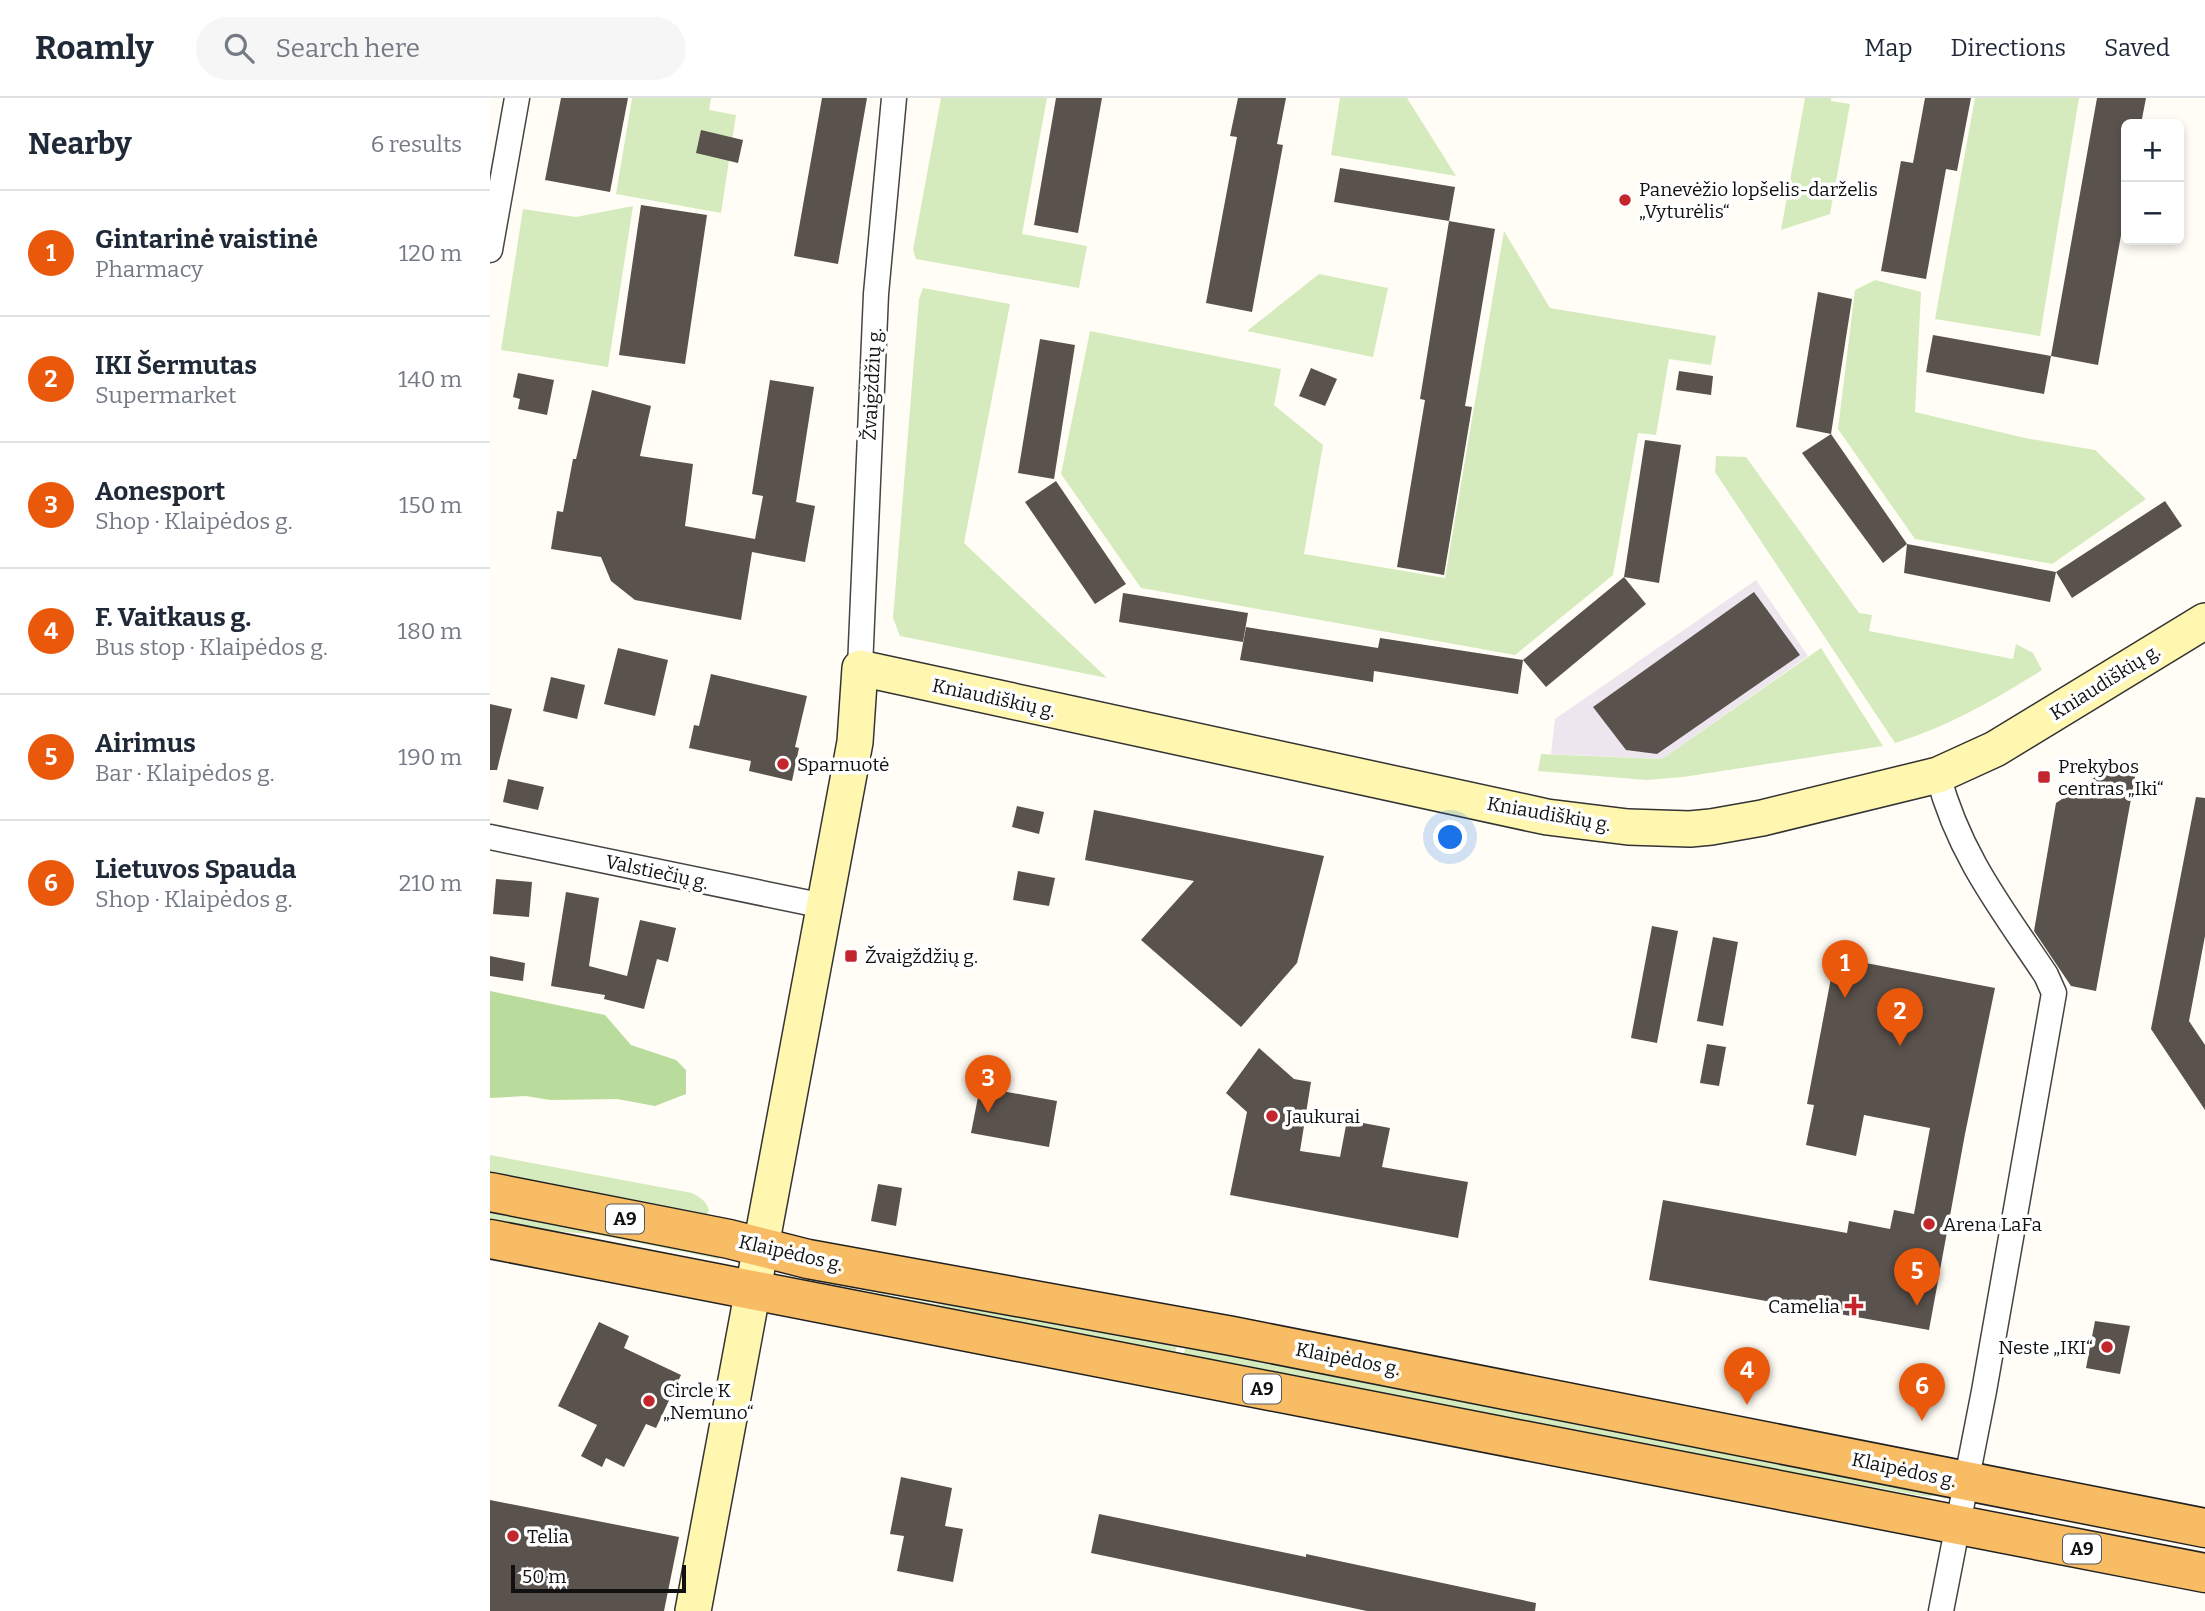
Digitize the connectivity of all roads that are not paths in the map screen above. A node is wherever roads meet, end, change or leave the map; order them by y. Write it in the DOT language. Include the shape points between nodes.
graph roads {
  1 [pos="517,98"];
  2 [pos="894,98"];
  3 [pos="490,250"];
  4 [pos="2205,621"];
  5 [pos="860,668"];
  6 [pos="1938,775"];
  7 [pos="490,837"];
  8 [pos="824,906"];
  9 [pos="490,1192"];
  10 [pos="490,1238"];
  11 [pos="760,1247"];
  12 [pos="752,1291"];
  13 [pos="1966,1483"];
  14 [pos="1958,1525"];
  15 [pos="2205,1528"];
  16 [pos="2205,1573"];
  17 [pos="693,1611"];
  18 [pos="1941,1611"];
  1 -- 3 [label="street"];
  2 -- 5 [label="street, Žvaigždžių g." via="876,294"];
  4 -- 6 [label="main road, Kniaudiškių g." via="1996,749"];
  5 -- 6 [label="main road, Kniaudiškių g." via="1583,823 1711,827"];
  5 -- 8 [label="main road, Žvaigždžių g." via="855,742"];
  6 -- 13 [label="street" via="1962,844 2054,993"];
  7 -- 8 [label="street, Valstiečių g."];
  8 -- 11 [label="main road, Žvaigždžių g."];
  9 -- 11 [label="highway, Klaipėdos g. / A9"];
  10 -- 12 [label="highway, A9"];
  11 -- 12 [label="main road, Žvaigždžių g."];
  11 -- 13 [label="highway, Klaipėdos g. / A9"];
  12 -- 14 [label="highway, A9"];
  12 -- 17 [label="main road, Žvaigždžių g."];
  13 -- 14 [label="street"];
  13 -- 15 [label="highway, Klaipėdos g. / A9"];
  14 -- 16 [label="highway, A9"];
  14 -- 18 [label="street"];
}
